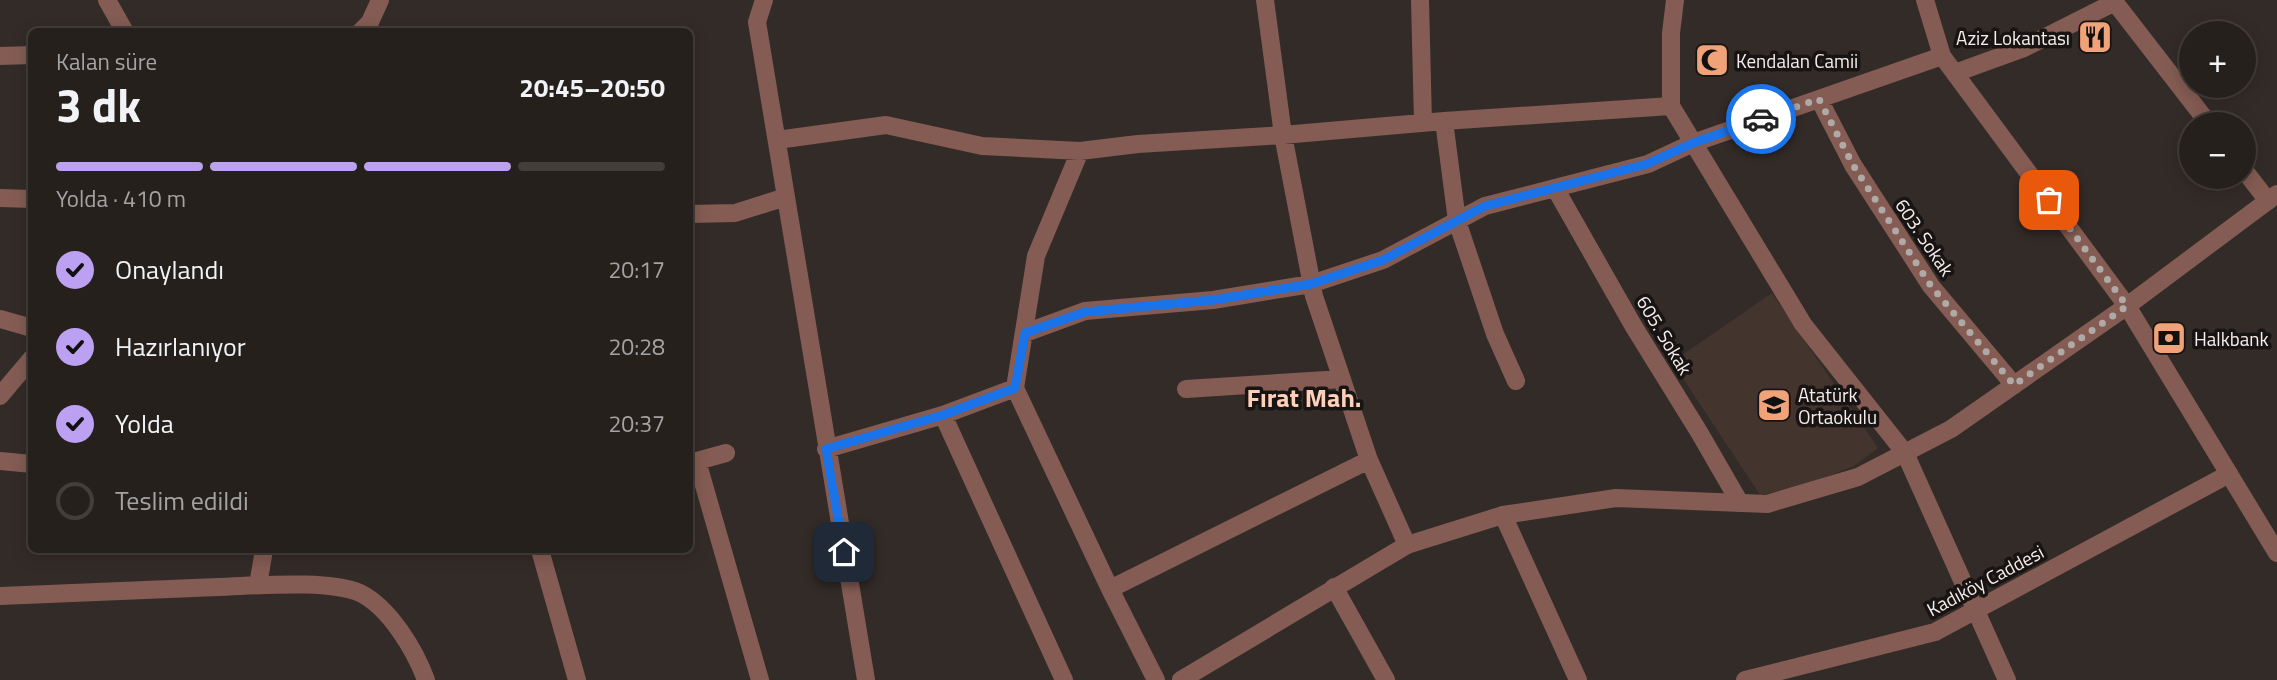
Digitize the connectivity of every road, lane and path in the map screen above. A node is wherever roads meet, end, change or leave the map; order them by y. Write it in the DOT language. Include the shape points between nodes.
graph roads {
  1 [pos="107,0"];
  2 [pos="380,0"];
  3 [pos="764,0"];
  4 [pos="1265,0"];
  5 [pos="1420,0"];
  6 [pos="1675,0"];
  7 [pos="1925,0"];
  8 [pos="2114,1"];
  9 [pos="123,28"];
  10 [pos="364,28"];
  11 [pos="28,55"];
  12 [pos="0,56"];
  13 [pos="1942,56"];
  14 [pos="1955,73"];
  15 [pos="1819,99"];
  16 [pos="1671,106"];
  17 [pos="2199,112"];
  18 [pos="1444,121"];
  19 [pos="1423,123"];
  20 [pos="1283,135"];
  21 [pos="777,140"];
  22 [pos="1693,143"];
  23 [pos="1080,151"];
  24 [pos="2256,182"];
  25 [pos="1555,188"];
  26 [pos="786,197"];
  27 [pos="0,198"];
  28 [pos="2272,198"];
  29 [pos="28,200"];
  30 [pos="693,214"];
  31 [pos="1457,221"];
  32 [pos="1311,284"];
  33 [pos="2127,306"];
  34 [pos="0,319"];
  35 [pos="28,327"];
  36 [pos="1025,333"];
  37 [pos="28,363"];
  38 [pos="1342,379"];
  39 [pos="1516,381"];
  40 [pos="2014,385"];
  41 [pos="1015,388"];
  42 [pos="1186,389"];
  43 [pos="0,396"];
  44 [pos="943,415"];
  45 [pos="826,449"];
  46 [pos="726,453"];
  47 [pos="1905,453"];
  48 [pos="0,460"];
  49 [pos="1369,460"];
  50 [pos="693,462"];
  51 [pos="28,464"];
  52 [pos="2229,474"];
  53 [pos="1740,503"];
  54 [pos="1503,515"];
  55 [pos="1407,545"];
  56 [pos="263,553"];
  57 [pos="541,553"];
  58 [pos="2277,553"];
  59 [pos="258,585"];
  60 [pos="1334,587"];
  61 [pos="1110,589"];
  62 [pos="0,596"];
  63 [pos="1975,610"];
  64 [pos="426,680"];
  65 [pos="577,680"];
  66 [pos="760,680"];
  67 [pos="866,680"];
  68 [pos="1064,680"];
  69 [pos="1156,680"];
  70 [pos="1181,680"];
  71 [pos="1387,680"];
  72 [pos="1578,680"];
  73 [pos="1745,680"];
  74 [pos="2007,680"];
  1 -- 9 [label="street"];
  2 -- 10 [label="street"];
  3 -- 21 [label="street" via="757,22"];
  4 -- 20 [label="street"];
  5 -- 19 [label="street"];
  6 -- 16 [label="street"];
  7 -- 13 [label="street"];
  8 -- 14 [label="street" via="2024,48"];
  8 -- 17 [label="street"];
  11 -- 12 [label="street"];
  13 -- 14 [label="street"];
  13 -- 15 [label="street"];
  14 -- 33 [label="street"];
  15 -- 22 [label="street"];
  15 -- 40 [label="street, 603. Sokak" via="1853,165 1931,286"];
  16 -- 18 [label="street"];
  16 -- 22 [label="street"];
  18 -- 19 [label="street"];
  18 -- 31 [label="street"];
  19 -- 20 [label="street"];
  20 -- 23 [label="street"];
  20 -- 32 [label="street"];
  21 -- 23 [label="street" via="886,125 982,146"];
  21 -- 26 [label="street"];
  22 -- 25 [label="street" via="1647,164"];
  22 -- 47 [label="street" via="1803,324"];
  23 -- 36 [label="street" via="1036,256"];
  24 -- 28 [label="street"];
  25 -- 31 [label="street" via="1485,206"];
  25 -- 53 [label="street, 605. Sokak"];
  26 -- 30 [label="street" via="735,213"];
  26 -- 45 [label="street"];
  27 -- 29 [label="street"];
  28 -- 33 [label="street"];
  31 -- 32 [label="street" via="1383,260"];
  31 -- 39 [label="street"];
  32 -- 36 [label="street" via="1213,300 1085,312"];
  32 -- 38 [label="street"];
  33 -- 40 [label="street"];
  33 -- 52 [label="street"];
  34 -- 35 [label="street"];
  36 -- 41 [label="street"];
  37 -- 43 [label="street"];
  38 -- 42 [label="street"];
  38 -- 49 [label="street"];
  40 -- 47 [label="street" via="1951,429"];
  41 -- 44 [label="street"];
  41 -- 61 [label="street"];
  44 -- 45 [label="street"];
  44 -- 68 [label="street"];
  45 -- 67 [label="street"];
  46 -- 50 [label="street"];
  47 -- 53 [label="street" via="1858,477 1767,505"];
  47 -- 63 [label="street"];
  48 -- 51 [label="street"];
  49 -- 55 [label="street"];
  49 -- 61 [label="street"];
  50 -- 66 [label="street"];
  52 -- 58 [label="street"];
  52 -- 63 [label="street, Kadıköy Caddesi"];
  53 -- 54 [label="street" via="1616,498"];
  54 -- 55 [label="street"];
  54 -- 72 [label="street"];
  55 -- 60 [label="street"];
  56 -- 59 [label="street"];
  57 -- 65 [label="street"];
  59 -- 62 [label="street"];
  59 -- 64 [label="street" via="342,587 362,594 392,618"];
  60 -- 70 [label="street"];
  60 -- 71 [label="street"];
  61 -- 69 [label="street"];
  63 -- 73 [label="street, Kadıköy Caddesi" via="1935,632"];
  63 -- 74 [label="street"];
}
